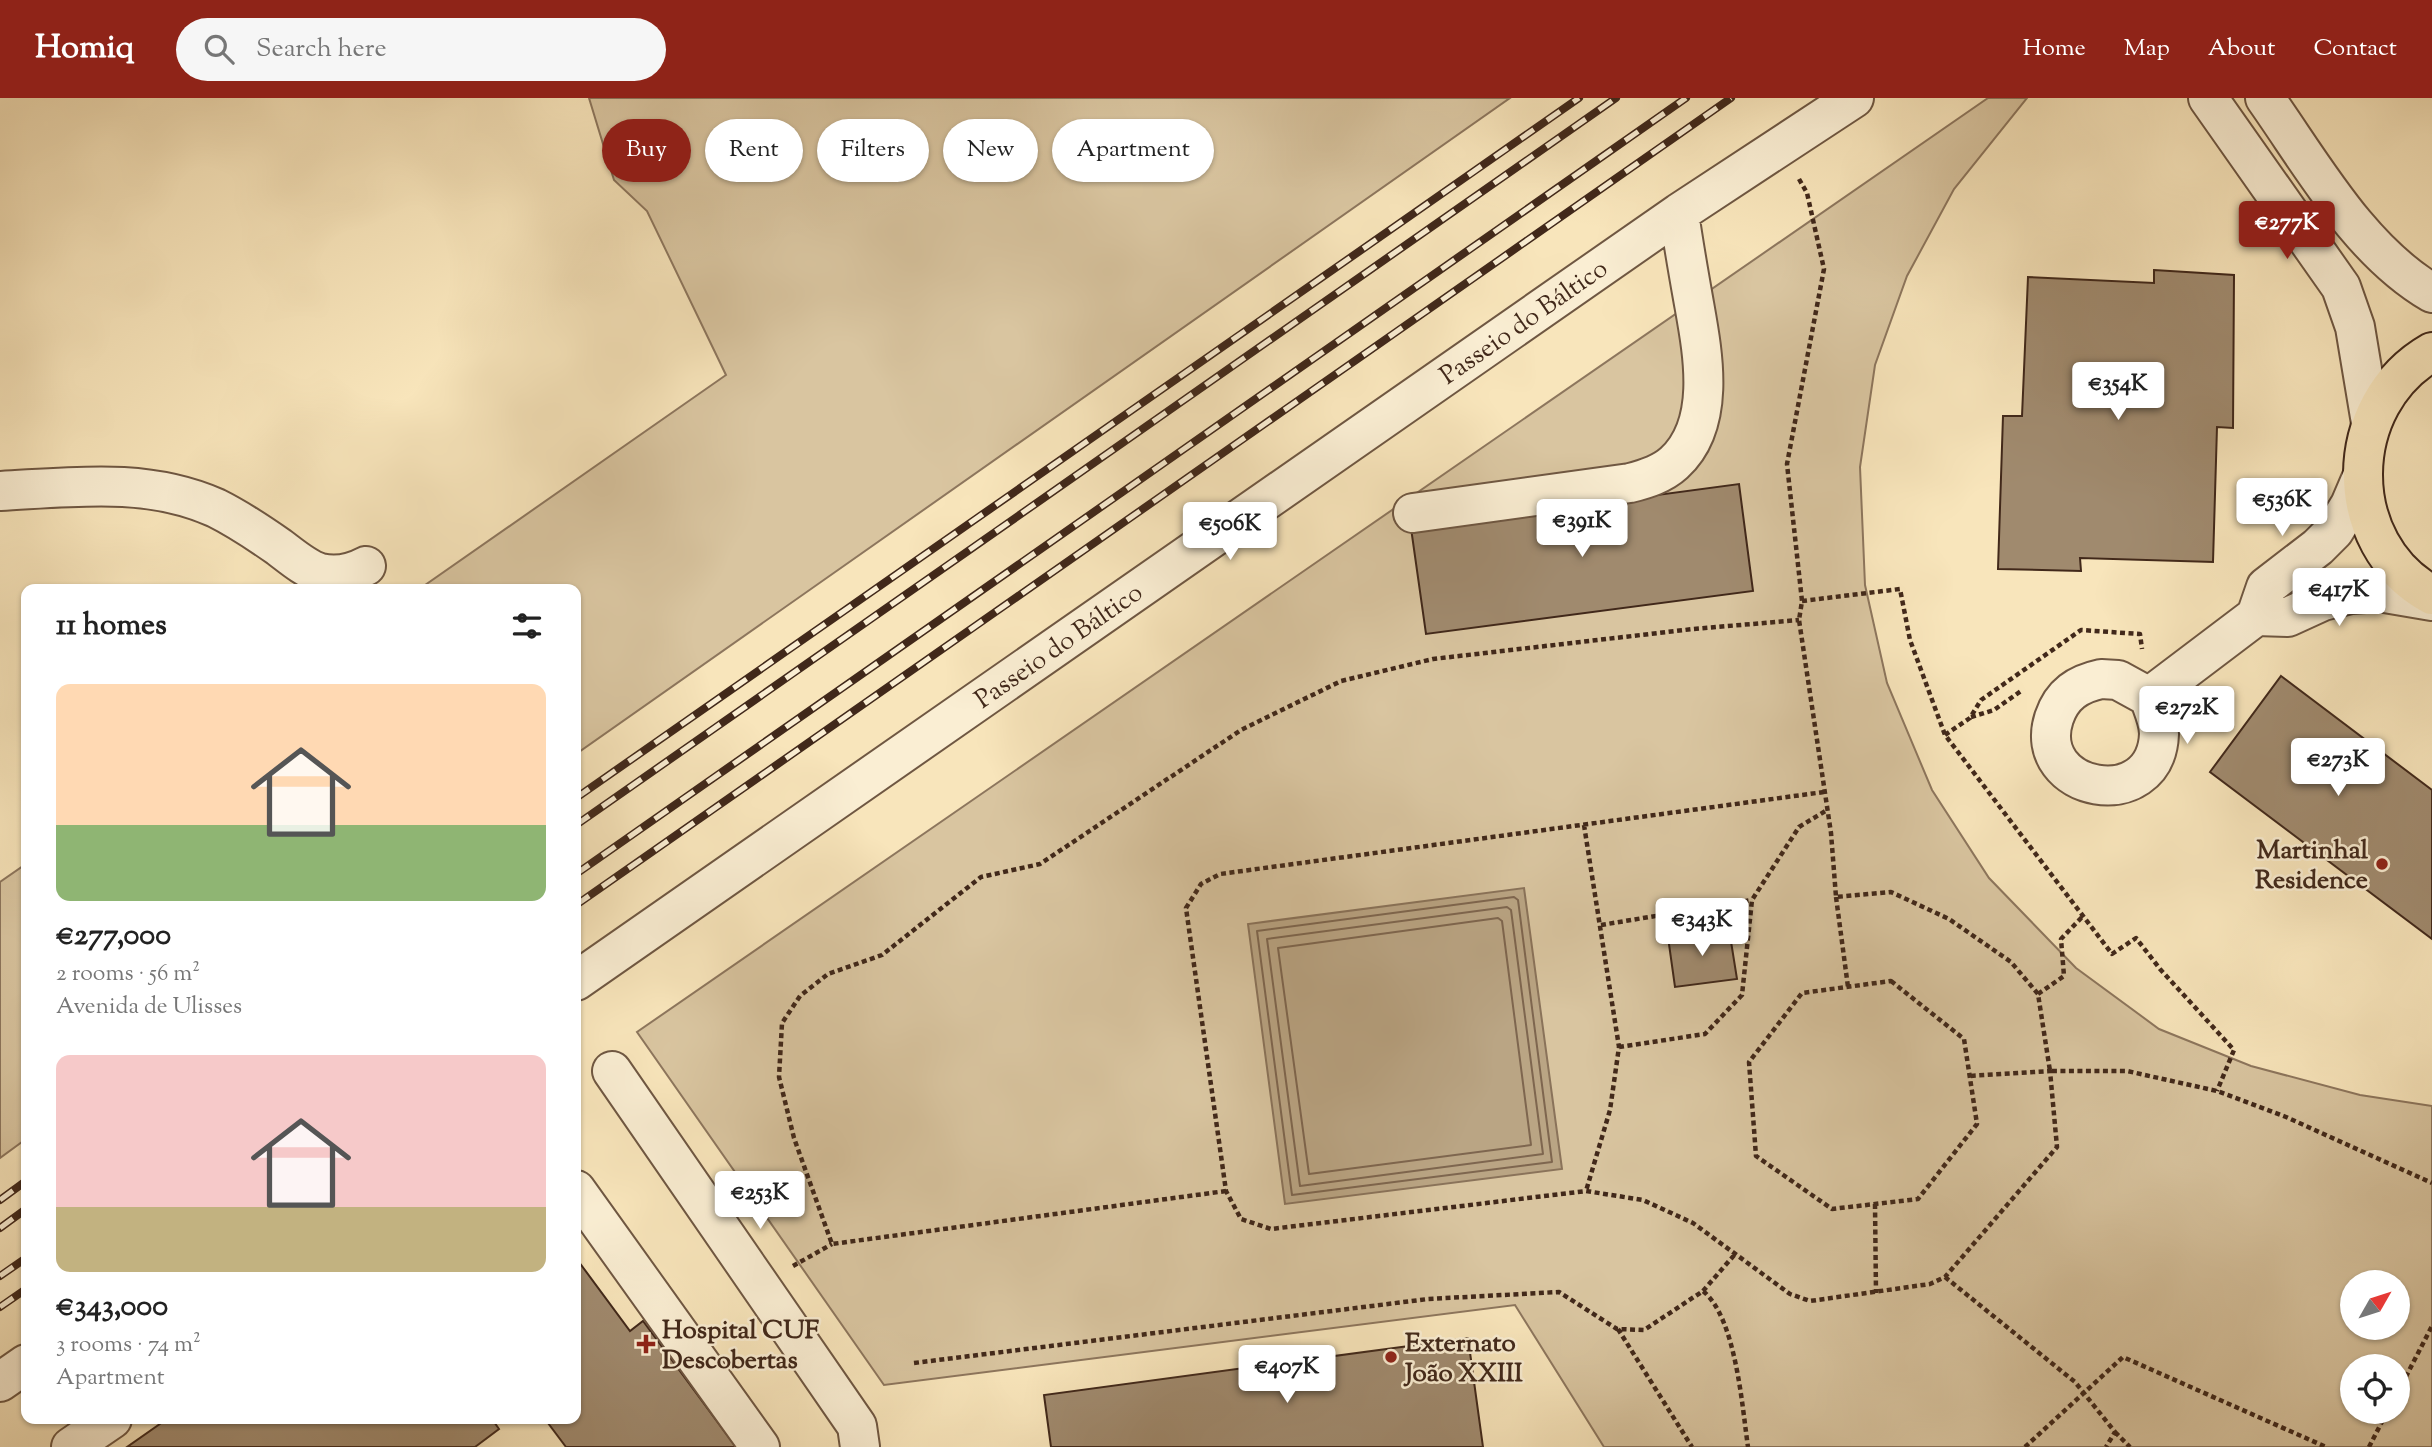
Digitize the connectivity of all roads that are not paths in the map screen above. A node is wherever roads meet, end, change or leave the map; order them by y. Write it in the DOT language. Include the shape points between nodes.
graph roads {
  1 [pos="1854,98"];
  2 [pos="2208,98"];
  3 [pos="2265,98"];
  4 [pos="1679,213"];
  5 [pos="2432,293"];
  6 [pos="2432,352"];
  7 [pos="2371,423"];
  8 [pos="2362,477"];
  9 [pos="0,491"];
  10 [pos="1413,513"];
  11 [pos="366,566"];
  12 [pos="2432,595"];
  13 [pos="2432,601"];
  14 [pos="2256,616"];
  15 [pos="2149,697"];
  16 [pos="581,978"];
  17 [pos="612,1071"];
  18 [pos="581,1197"];
  19 [pos="21,1367"];
  20 [pos="0,1382"];
  21 [pos="104,1424"];
  22 [pos="859,1436"];
  23 [pos="71,1447"];
  24 [pos="760,1447"];
  1 -- 4 [label="street, Passeio do Báltico"];
  2 -- 7 [label="street" via="2341,287 2355,327"];
  3 -- 5 [label="street" via="2355,224 2383,256"];
  4 -- 10 [label="street" via="1704,369 1695,431 1675,462 1630,483"];
  4 -- 16 [label="street, Passeio do Báltico"];
  6 -- 7 [label="main road" via="2401,377"];
  7 -- 8 [label="main road"];
  8 -- 12 [label="main road" via="2366,505 2388,555"];
  8 -- 14 [label="street" via="2334,531 2266,587"];
  9 -- 11 [label="street" via="110,486 176,494 253,528 317,572 351,574"];
  13 -- 14 [label="street" via="2379,592 2351,594 2288,617"];
  14 -- 15 [label="street"];
  17 -- 22 [label="street"];
  18 -- 24 [label="street"];
  19 -- 20 [label="street"];
  21 -- 23 [label="street"];
}
